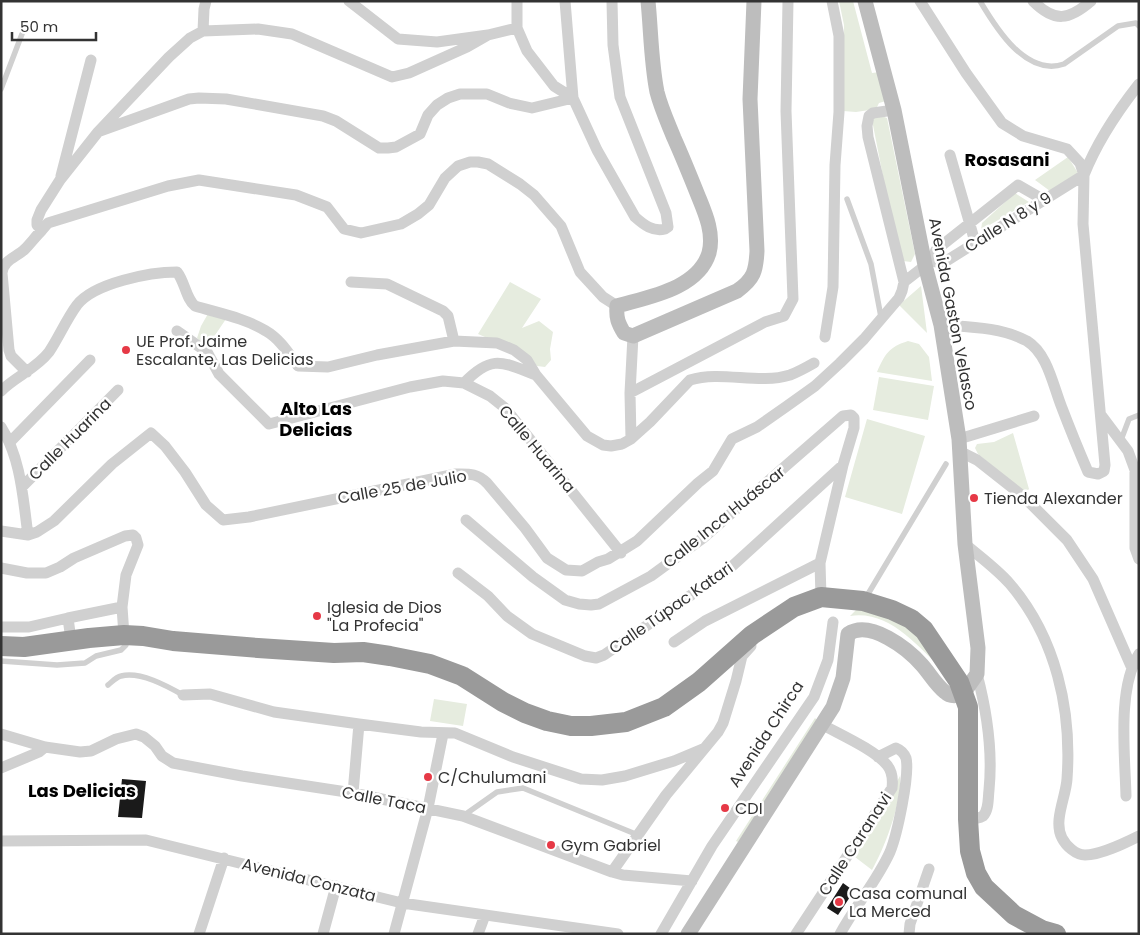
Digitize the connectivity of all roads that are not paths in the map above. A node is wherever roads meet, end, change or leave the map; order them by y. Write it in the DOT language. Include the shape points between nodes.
graph roads {
  1 [pos="206,1"];
  2 [pos="349,1"];
  3 [pos="517,1"];
  4 [pos="565,1"];
  5 [pos="612,1"];
  6 [pos="648,1"];
  7 [pos="754,1"];
  8 [pos="788,1"];
  9 [pos="832,1"];
  10 [pos="865,1"];
  11 [pos="920,1"];
  12 [pos="980,1"];
  13 [pos="1033,1"];
  14 [pos="1092,1"];
  15 [pos="1139,26"];
  16 [pos="517,28"];
  17 [pos="203,31"];
  18 [pos="22,34"];
  19 [pos="488,35"];
  20 [pos="91,60"];
  21 [pos="1139,84"];
  22 [pos="1,89"];
  23 [pos="572,98"];
  24 [pos="894,110"];
  25 [pos="98,132"];
  26 [pos="950,155"];
  27 [pos="1084,175"];
  28 [pos="60,180"];
  29 [pos="847,198"];
  30 [pos="1044,200"];
  31 [pos="968,225"];
  32 [pos="42,230"];
  33 [pos="975,242"];
  34 [pos="928,263"];
  35 [pos="351,282"];
  36 [pos="904,282"];
  37 [pos="618,306"];
  38 [pos="882,319"];
  39 [pos="941,325"];
  40 [pos="176,331"];
  41 [pos="633,336"];
  42 [pos="824,337"];
  43 [pos="454,341"];
  44 [pos="90,360"];
  45 [pos="814,363"];
  46 [pos="27,372"];
  47 [pos="536,375"];
  48 [pos="464,383"];
  49 [pos="118,390"];
  50 [pos="1,391"];
  51 [pos="630,393"];
  52 [pos="1101,415"];
  53 [pos="1139,415"];
  54 [pos="1034,416"];
  55 [pos="1,427"];
  56 [pos="632,440"];
  57 [pos="1121,440"];
  58 [pos="10,442"];
  59 [pos="960,445"];
  60 [pos="946,464"];
  61 [pos="843,465"];
  62 [pos="22,487"];
  63 [pos="466,520"];
  64 [pos="1,532"];
  65 [pos="28,535"];
  66 [pos="965,544"];
  67 [pos="621,553"];
  68 [pos="1139,559"];
  69 [pos="820,563"];
  70 [pos="1,568"];
  71 [pos="458,573"];
  72 [pos="821,597"];
  73 [pos="864,601"];
  74 [pos="122,607"];
  75 [pos="68,618"];
  76 [pos="833,622"];
  77 [pos="1,627"];
  78 [pos="752,635"];
  79 [pos="124,636"];
  80 [pos="71,640"];
  81 [pos="674,642"];
  82 [pos="1,646"];
  83 [pos="1139,654"];
  84 [pos="1,661"];
  85 [pos="844,666"];
  86 [pos="1131,666"];
  87 [pos="977,674"];
  88 [pos="823,675"];
  89 [pos="108,685"];
  90 [pos="183,694"];
  91 [pos="963,694"];
  92 [pos="359,724"];
  93 [pos="823,725"];
  94 [pos="1,734"];
  95 [pos="443,734"];
  96 [pos="45,747"];
  97 [pos="705,748"];
  98 [pos="878,757"];
  99 [pos="1,768"];
  100 [pos="353,793"];
  101 [pos="1126,796"];
  102 [pos="428,808"];
  103 [pos="463,816"];
  104 [pos="968,818"];
  105 [pos="638,835"];
  106 [pos="1139,836"];
  107 [pos="1,841"];
  108 [pos="224,858"];
  109 [pos="929,869"];
  110 [pos="612,872"];
  111 [pos="692,881"];
  112 [pos="336,886"];
  113 [pos="402,903"];
  114 [pos="485,915"];
  115 [pos="596,932"];
  116 [pos="198,934"];
  117 [pos="322,934"];
  118 [pos="394,934"];
  119 [pos="478,934"];
  120 [pos="618,934"];
  121 [pos="661,934"];
  122 [pos="688,934"];
  123 [pos="796,934"];
  124 [pos="840,934"];
  125 [pos="909,934"];
  126 [pos="1056,934"];
  1 -- 17 [label="street"];
  2 -- 19 [label="street" via="398,39 436,42"];
  3 -- 16 [label="street"];
  4 -- 23 [label="street"];
  5 -- 23 [label="street" via="613,45 620,97 666,213 668,226 665,229 652,229 635,217"];
  6 -- 37 [label="street" via="658,94 711,236 709,254 689,279 674,288"];
  7 -- 41 [label="street" via="750,99 756,270 737,291"];
  8 -- 51 [label="street" via="786,111 793,299 784,316 765,322"];
  9 -- 42 [label="street" via="839,36 839,112 834,287"];
  10 -- 24 [label="street, Avenida Gaston Velasco"];
  11 -- 27 [label="street" via="1002,123 1023,136 1068,149 1080,163"];
  12 -- 15 [label="lane" via="1006,40 1027,57 1046,66 1064,64 1118,26 1136,23"];
  13 -- 14 [label="street" via="1056,17 1066,17"];
  16 -- 19 [label="street"];
  16 -- 23 [label="street" via="546,76"];
  17 -- 19 [label="street" via="258,29 292,34 392,77 409,73"];
  17 -- 25 [label="street" via="169,57"];
  18 -- 22 [label="lane"];
  20 -- 28 [label="street"];
  21 -- 27 [label="street" via="1093,152"];
  23 -- 25 [label="street" via="532,108 487,94 460,94 448,98 428,115 420,134 388,148 379,148 323,116 213,98 189,99"];
  24 -- 34 [label="street, Avenida Gaston Velasco"];
  24 -- 36 [label="street" via="873,113 866,126"];
  25 -- 28 [label="street"];
  26 -- 31 [label="street"];
  27 -- 30 [label="street, Calle N 8 y 9"];
  27 -- 52 [label="street" via="1083,224"];
  28 -- 32 [label="street" via="37,220 38,228"];
  29 -- 38 [label="lane" via="871,264"];
  30 -- 31 [label="street" via="1018,185"];
  30 -- 33 [label="street, Calle N 8 y 9"];
  31 -- 33 [label="street"];
  31 -- 34 [label="street" via="936,250"];
  32 -- 37 [label="street" via="48,223 168,186 199,180 296,195 327,207 344,229 362,233 401,224 418,214 429,205 445,178 458,166 478,162 488,164 534,196 561,226 580,272 603,297"];
  32 -- 46 [label="street" via="24,251 3,266 2,273 9,350"];
  33 -- 34 [label="street, Calle N 8 y 9" via="943,263"];
  34 -- 36 [label="street, Calle 25 de Julio"];
  34 -- 39 [label="street, Avenida Gaston Velasco"];
  35 -- 43 [label="street" via="387,284 443,311 448,316"];
  36 -- 38 [label="street, Calle 25 de Julio" via="899,298"];
  37 -- 41 [label="street" via="616,317 619,325 624,333"];
  38 -- 67 [label="street, Calle 25 de Julio" via="815,386 757,427 732,439 714,471"];
  39 -- 52 [label="street" via="1008,333 1037,350 1088,472 1098,474 1104,471 1105,464"];
  39 -- 59 [label="street, Avenida Gaston Velasco"];
  40 -- 48 [label="street, Calle Huarina" via="207,352 219,374 269,424 410,387 443,381"];
  41 -- 51 [label="street"];
  43 -- 46 [label="street" via="328,367 298,366 267,331 195,306 190,302 177,272 160,272 124,280 86,296 62,327 49,351"];
  43 -- 47 [label="street" via="498,343 527,360"];
  44 -- 58 [label="street"];
  45 -- 56 [label="street" via="790,375 699,377 690,380"];
  46 -- 50 [label="street"];
  47 -- 48 [label="street" via="495,362 474,373"];
  47 -- 56 [label="street" via="587,436 611,446"];
  48 -- 67 [label="street, Calle Huarina" via="505,408"];
  49 -- 62 [label="street, Calle Huarina"];
  51 -- 56 [label="street"];
  52 -- 57 [label="street"];
  53 -- 57 [label="lane" via="1129,419"];
  54 -- 59 [label="street"];
  55 -- 58 [label="street"];
  57 -- 68 [label="street" via="1134,470 1134,548"];
  58 -- 62 [label="street"];
  59 -- 66 [label="street, Avenida Gaston Velasco"];
  59 -- 86 [label="street" via="1024,497 1067,540 1093,579"];
  60 -- 73 [label="lane"];
  61 -- 63 [label="street, Calle Inca Huáscar" via="855,423 851,415 843,416 703,538 651,576 599,604 565,600"];
  61 -- 69 [label="street"];
  61 -- 71 [label="street, Calle Túpac Katari" via="729,569 596,658 532,634"];
  62 -- 65 [label="street"];
  64 -- 65 [label="street"];
  65 -- 67 [label="street, Calle 25 de Julio" via="54,521 112,464 151,433 185,472 206,505 223,520 456,474 472,474 487,482 546,558 566,570 582,571"];
  66 -- 87 [label="street, Avenida Gaston Velasco" via="978,648"];
  66 -- 106 [label="street" via="1009,583 1027,606 1058,673 1065,703 1069,756 1059,828 1062,838 1076,853 1085,855"];
  69 -- 72 [label="street"];
  69 -- 81 [label="street" via="705,621"];
  70 -- 74 [label="street" via="46,573 108,543 133,535 138,545 126,575"];
  72 -- 73 [label="highway"];
  72 -- 78 [label="highway" via="794,607"];
  73 -- 91 [label="highway" via="892,610 924,630 959,682"];
  74 -- 75 [label="street"];
  74 -- 79 [label="street"];
  75 -- 77 [label="street" via="29,627"];
  75 -- 80 [label="street"];
  76 -- 88 [label="street, Avenida Chirca"];
  78 -- 79 [label="highway" via="699,682 664,707 626,722 591,726 547,721 510,705 462,676 430,664 390,656"];
  78 -- 97 [label="street" via="756,640 742,656 723,723"];
  79 -- 80 [label="highway"];
  79 -- 84 [label="lane" via="126,645 121,650 96,656 85,663 57,665"];
  80 -- 82 [label="highway"];
  83 -- 86 [label="street"];
  85 -- 88 [label="street"];
  85 -- 91 [label="street" via="848,634 871,631 902,647 946,694"];
  85 -- 93 [label="street" via="833,707"];
  86 -- 101 [label="street" via="1124,725"];
  87 -- 91 [label="street"];
  87 -- 104 [label="street" via="989,730 991,773 988,806 983,815 976,819"];
  88 -- 111 [label="street, Avenida Chirca" via="814,698"];
  89 -- 90 [label="lane" via="120,676 130,675 160,682"];
  90 -- 92 [label="street" via="210,694 274,712"];
  91 -- 104 [label="highway" via="968,707"];
  92 -- 95 [label="street"];
  92 -- 100 [label="street"];
  93 -- 98 [label="street, Calle Caranavi"];
  93 -- 122 [label="street"];
  94 -- 96 [label="street"];
  95 -- 97 [label="street" via="455,733 513,757 581,779 625,776"];
  95 -- 102 [label="street"];
  96 -- 99 [label="street"];
  96 -- 100 [label="street, Calle Taca" via="92,751 116,739 136,734 144,737 173,763"];
  97 -- 105 [label="street"];
  98 -- 123 [label="street, Calle Caranavi" via="888,766 892,788"];
  98 -- 124 [label="street" via="896,748 906,756 905,786 898,821 890,851 879,873"];
  100 -- 102 [label="street, Calle Taca"];
  102 -- 103 [label="street, Calle Taca"];
  102 -- 113 [label="street"];
  103 -- 105 [label="lane" via="497,792 523,788"];
  103 -- 110 [label="street, Calle Taca"];
  104 -- 126 [label="highway" via="970,851 984,887 1014,915"];
  105 -- 110 [label="street"];
  107 -- 108 [label="street, Avenida Conzata" via="146,840"];
  108 -- 112 [label="street, Avenida Conzata"];
  108 -- 116 [label="street"];
  109 -- 125 [label="street"];
  110 -- 111 [label="street, Calle Taca"];
  111 -- 121 [label="street, Avenida Chirca"];
  112 -- 113 [label="street, Avenida Conzata"];
  112 -- 117 [label="street"];
  113 -- 114 [label="street, Avenida Conzata"];
  113 -- 118 [label="street"];
  114 -- 115 [label="street, Avenida Conzata"];
  114 -- 119 [label="street"];
  115 -- 120 [label="street, Avenida Conzata"];
}
